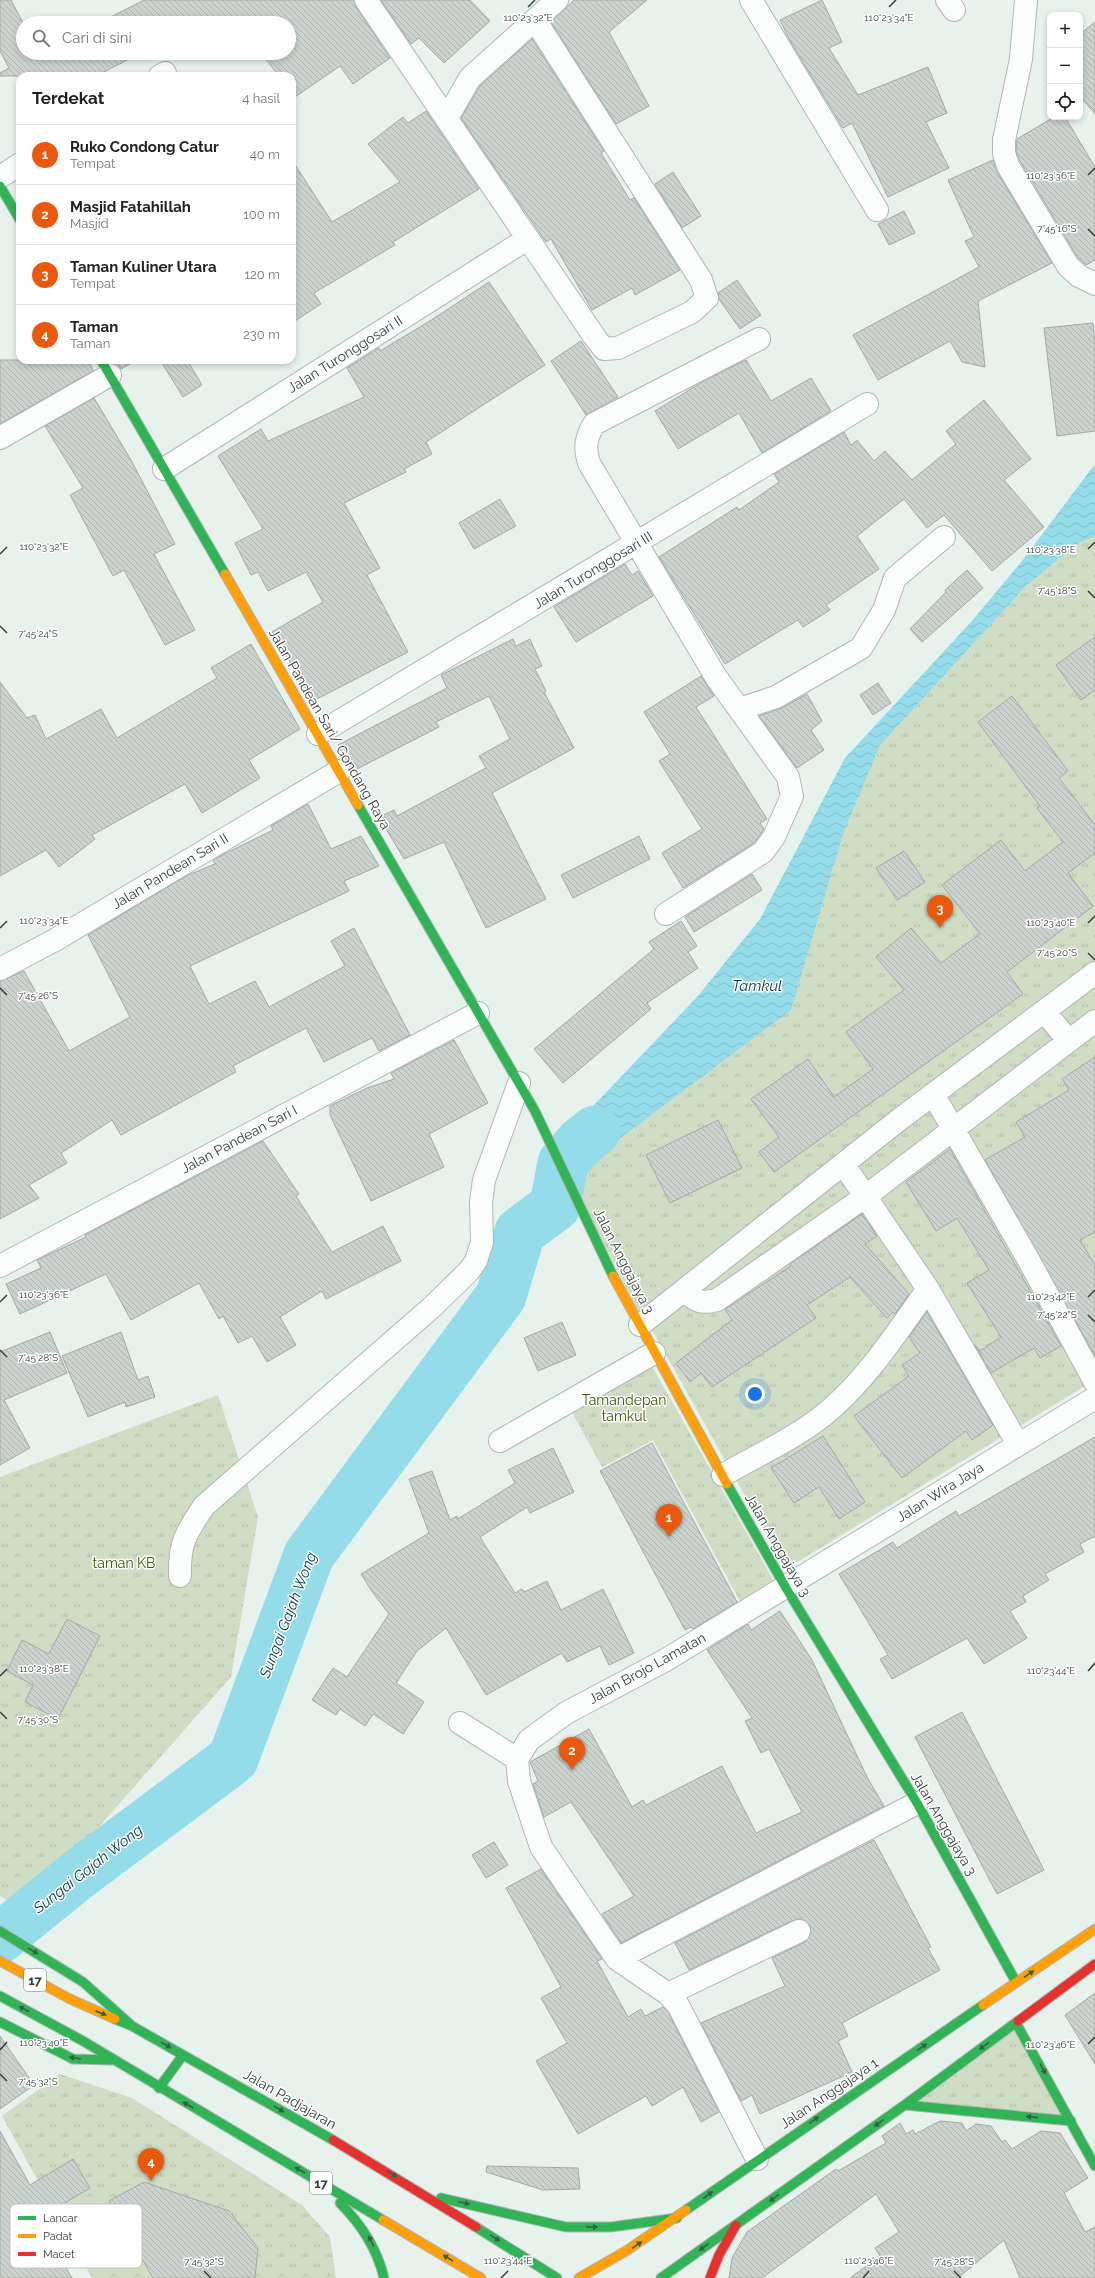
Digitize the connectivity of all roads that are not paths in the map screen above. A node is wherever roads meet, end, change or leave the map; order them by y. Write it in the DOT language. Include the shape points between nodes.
graph roads {
  1 [pos="366,0"];
  2 [pos="557,0"];
  3 [pos="751,0"];
  4 [pos="1026,0"];
  5 [pos="535,20"];
  6 [pos="447,118"];
  7 [pos="16,167"];
  8 [pos="0,177"];
  9 [pos="0,186"];
  10 [pos="877,210"];
  11 [pos="16,213"];
  12 [pos="527,239"];
  13 [pos="1095,284"];
  14 [pos="759,339"];
  15 [pos="105,367"];
  16 [pos="867,404"];
  17 [pos="0,438"];
  18 [pos="164,469"];
  19 [pos="944,537"];
  20 [pos="636,544"];
  21 [pos="740,709"];
  22 [pos="318,734"];
  23 [pos="339,771"];
  24 [pos="666,914"];
  25 [pos="0,969"];
  26 [pos="1095,973"];
  27 [pos="1044,1010"];
  28 [pos="478,1013"];
  29 [pos="1095,1021"];
  30 [pos="1068,1040"];
  31 [pos="519,1083"];
  32 [pos="932,1094"];
  33 [pos="535,1111"];
  34 [pos="952,1130"];
  35 [pos="844,1165"];
  36 [pos="866,1196"];
  37 [pos="0,1266"];
  38 [pos="928,1289"];
  39 [pos="685,1290"];
  40 [pos="640,1325"];
  41 [pos="654,1353"];
  42 [pos="1095,1382"];
  43 [pos="1095,1398"];
  44 [pos="500,1442"];
  45 [pos="1018,1444"];
  46 [pos="723,1475"];
  47 [pos="180,1576"];
  48 [pos="786,1588"];
  49 [pos="460,1723"];
  50 [pos="517,1759"];
  51 [pos="917,1803"];
  52 [pos="1095,1929"];
  53 [pos="0,1931"];
  54 [pos="799,1931"];
  55 [pos="618,1959"];
  56 [pos="0,1961"];
  57 [pos="1095,1964"];
  58 [pos="1016,1982"];
  59 [pos="668,1994"];
  60 [pos="0,1996"];
  61 [pos="0,2022"];
  62 [pos="1016,2023"];
  63 [pos="132,2026"];
  64 [pos="183,2054"];
  65 [pos="111,2060"];
  66 [pos="160,2088"];
  67 [pos="904,2104"];
  68 [pos="1071,2121"];
  69 [pos="757,2159"];
  70 [pos="1095,2166"];
  71 [pos="314,2179"];
  72 [pos="426,2195"];
  73 [pos="677,2218"];
  74 [pos="736,2225"];
  75 [pos="384,2278"];
  76 [pos="481,2278"];
  77 [pos="557,2278"];
  78 [pos="579,2278"];
  79 [pos="662,2278"];
  80 [pos="710,2278"];
  1 -- 6 [label="street"];
  2 -- 5 [label="street"];
  3 -- 10 [label="street"];
  4 -- 13 [label="street" via="1021,59 1004,140 1004,153 1008,166 1068,266 1078,276"];
  5 -- 6 [label="street" via="470,78"];
  5 -- 12 [label="street" via="701,280 707,298 692,312 618,348 604,349"];
  6 -- 12 [label="street"];
  7 -- 8 [label="street"];
  9 -- 11 [label="main road"];
  12 -- 18 [label="street, Jalan Turonggosari II"];
  14 -- 20 [label="street" via="594,424 587,436 585,449 589,463"];
  15 -- 17 [label="street"];
  15 -- 18 [label="main road, Jalan Pandean Sari/ Gondang Raya"];
  16 -- 20 [label="street, Jalan Turonggosari III"];
  18 -- 22 [label="main road, Jalan Pandean Sari/ Gondang Raya"];
  19 -- 21 [label="street" via="895,578 884,610 861,648 776,697"];
  20 -- 21 [label="street" via="716,677"];
  20 -- 22 [label="street, Jalan Turonggosari III"];
  21 -- 24 [label="street" via="788,777 792,796 774,837 763,852"];
  22 -- 23 [label="main road, Jalan Pandean Sari/ Gondang Raya"];
  23 -- 25 [label="street, Jalan Pandean Sari II" via="55,940"];
  23 -- 28 [label="main road, Jalan Pandean Sari/ Gondang Raya"];
  26 -- 27 [label="street"];
  27 -- 30 [label="street"];
  27 -- 32 [label="street"];
  28 -- 31 [label="main road, Jalan Pandean Sari/ Gondang Raya"];
  28 -- 37 [label="street, Jalan Pandean Sari I"];
  29 -- 30 [label="street"];
  30 -- 34 [label="street"];
  31 -- 33 [label="main road, Jalan Pandean Sari/ Gondang Raya"];
  31 -- 47 [label="street" via="484,1180 481,1202 482,1242 476,1261 431,1308 204,1506 185,1535 179,1557"];
  32 -- 34 [label="street"];
  32 -- 35 [label="street"];
  33 -- 40 [label="main road, Jalan Anggajaya 3" via="612,1274"];
  34 -- 36 [label="street"];
  34 -- 42 [label="street" via="1028,1259"];
  35 -- 36 [label="street"];
  35 -- 39 [label="street" via="784,1209"];
  36 -- 38 [label="street"];
  36 -- 39 [label="street" via="717,1300 705,1304 692,1299"];
  38 -- 45 [label="street"];
  38 -- 46 [label="street" via="880,1358 833,1408 813,1423"];
  39 -- 40 [label="street"];
  40 -- 41 [label="main road, Jalan Anggajaya 3"];
  41 -- 44 [label="street"];
  41 -- 46 [label="main road, Jalan Anggajaya 3"];
  43 -- 45 [label="street, Jalan Wira Jaya"];
  45 -- 48 [label="street, Jalan Wira Jaya"];
  46 -- 48 [label="main road, Jalan Anggajaya 3"];
  48 -- 50 [label="street, Jalan Brojo Lamatan" via="664,1661 566,1713 529,1740"];
  48 -- 51 [label="main road, Jalan Anggajaya 3"];
  49 -- 50 [label="street"];
  50 -- 55 [label="street" via="519,1781 541,1846"];
  51 -- 55 [label="street"];
  51 -- 58 [label="main road, Jalan Anggajaya 3"];
  58 -- 52 [label="main road, Jalan Anggajaya 1, one-way"];
  53 -- 63 [label="main road, one-way" via="83,1982"];
  54 -- 59 [label="street"];
  55 -- 59 [label="street"];
  56 -- 63 [label="main road, Jalan Padjajaran / 17, one-way" via="70,1999"];
  57 -- 62 [label="main road"];
  69 -- 58 [label="main road, Jalan Anggajaya 1, one-way"];
  59 -- 69 [label="street" via="678,2005"];
  65 -- 60 [label="main road, 17, one-way"];
  65 -- 61 [label="main road, one-way" via="73,2059"];
  62 -- 67 [label="main road, one-way"];
  62 -- 68 [label="main road, one-way"];
  63 -- 64 [label="main road, Jalan Padjajaran / 17, one-way"];
  64 -- 66 [label="main road"];
  64 -- 72 [label="main road, Jalan Padjajaran / 17, one-way"];
  65 -- 66 [label="main road, 17"];
  71 -- 66 [label="main road, 17, one-way"];
  68 -- 67 [label="main road, one-way"];
  67 -- 74 [label="main road, one-way"];
  68 -- 70 [label="main road"];
  73 -- 69 [label="main road, Jalan Anggajaya 1, one-way"];
  75 -- 71 [label="main road, one-way" via="372,2241 359,2221"];
  76 -- 71 [label="main road, 17, one-way"];
  72 -- 73 [label="main road, one-way" via="566,2227 611,2227"];
  72 -- 77 [label="main road, Jalan Padjajaran / 17, one-way"];
  78 -- 73 [label="main road, Jalan Anggajaya 1, one-way" via="618,2258"];
  74 -- 79 [label="main road, one-way"];
  74 -- 80 [label="main road" via="719,2255"];
}
